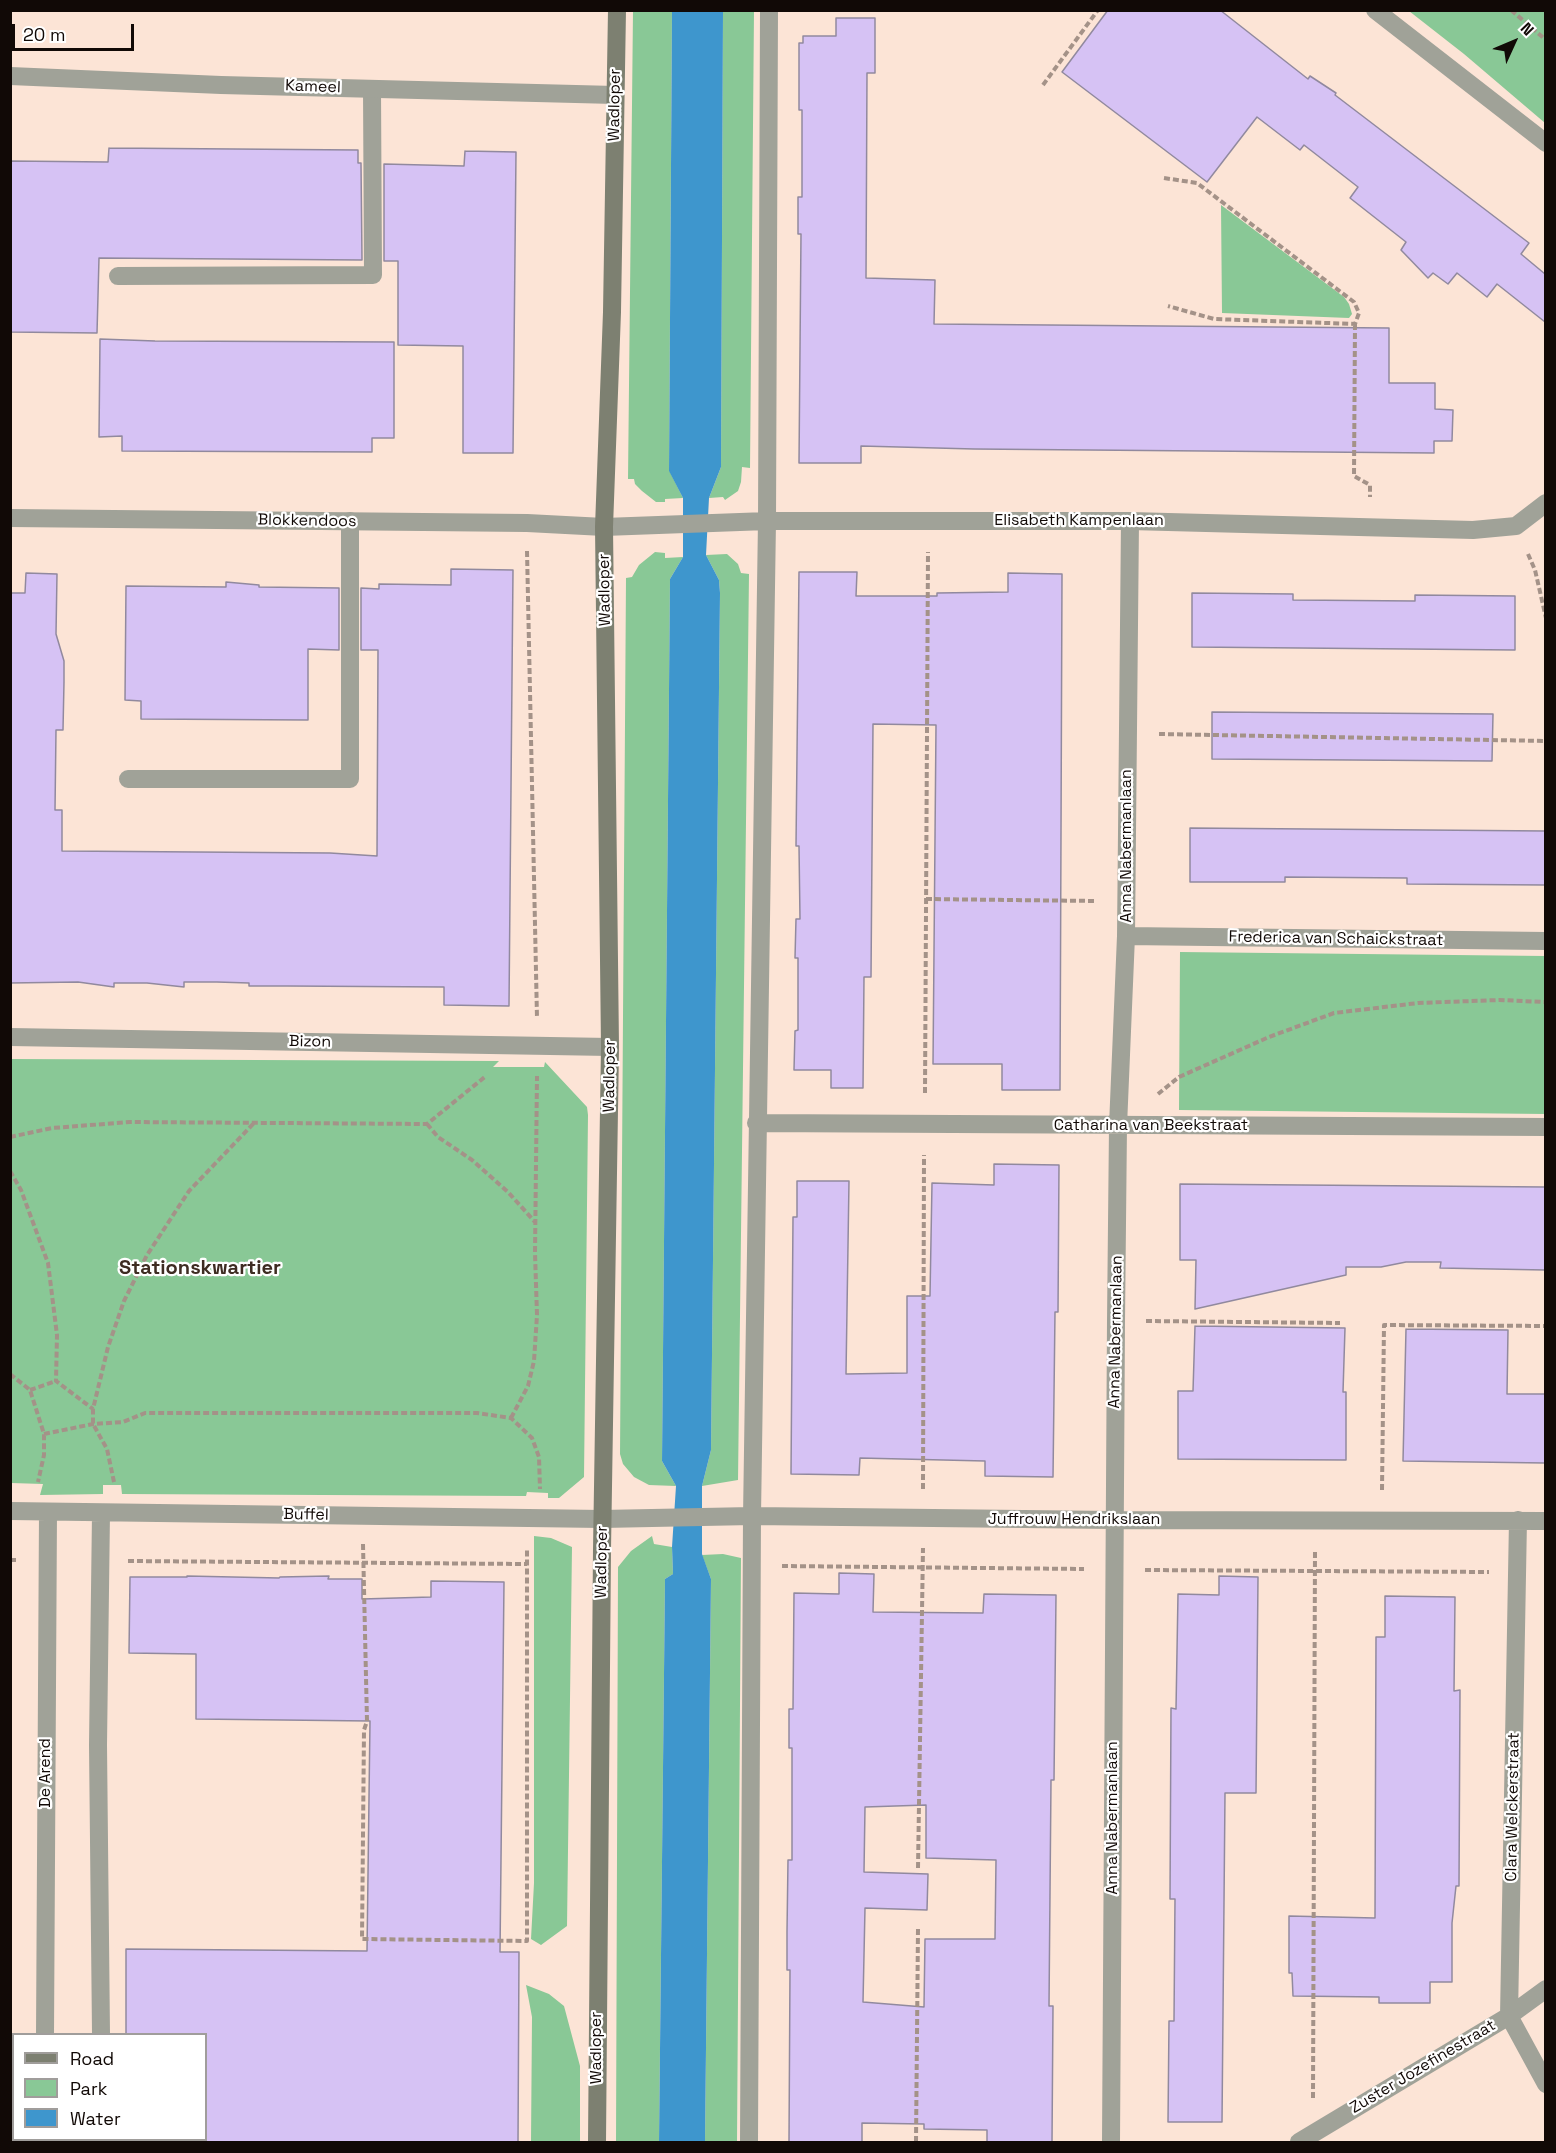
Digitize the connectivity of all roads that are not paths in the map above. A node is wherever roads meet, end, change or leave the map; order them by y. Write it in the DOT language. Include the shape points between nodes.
graph roads {
  1 [pos="617,10"];
  2 [pos="769,10"];
  3 [pos="1375,10"];
  4 [pos="10,76"];
  5 [pos="372,89"];
  6 [pos="615,95"];
  7 [pos="1545,143"];
  8 [pos="118,276"];
  9 [pos="1545,503"];
  10 [pos="10,518"];
  11 [pos="350,521"];
  12 [pos="767,521"];
  13 [pos="1130,521"];
  14 [pos="604,526"];
  15 [pos="128,779"];
  16 [pos="1126,936"];
  17 [pos="1545,941"];
  18 [pos="10,1036"];
  19 [pos="610,1047"];
  20 [pos="756,1123"];
  21 [pos="1118,1126"];
  22 [pos="1545,1127"];
  23 [pos="10,1511"];
  24 [pos="39,1512"];
  25 [pos="107,1513"];
  26 [pos="752,1516"];
  27 [pos="602,1519"];
  28 [pos="1114,1520"];
  29 [pos="1518,1520"];
  30 [pos="1545,1521"];
  31 [pos="1545,1989"];
  32 [pos="1509,2016"];
  33 [pos="45,2033"];
  34 [pos="101,2033"];
  35 [pos="1545,2084"];
  36 [pos="1306,2138"];
  37 [pos="597,2142"];
  38 [pos="748,2142"];
  39 [pos="1111,2142"];
  1 -- 6 [label="street, Wadloper"];
  2 -- 12 [label="street"];
  3 -- 7 [label="street"];
  4 -- 5 [label="street, Kameel"];
  5 -- 6 [label="street, Kameel"];
  5 -- 8 [label="street" via="373,275"];
  6 -- 14 [label="street, Wadloper"];
  9 -- 13 [label="street, Elisabeth Kampenlaan" via="1516,526 1473,530"];
  10 -- 11 [label="street, Blokkendoos"];
  11 -- 14 [label="street, Blokkendoos"];
  11 -- 15 [label="street" via="350,779"];
  12 -- 13 [label="street, Elisabeth Kampenlaan"];
  12 -- 14 [label="street, Elisabeth Kampenlaan"];
  12 -- 20 [label="street"];
  13 -- 16 [label="street, Anna Nabermanlaan"];
  14 -- 19 [label="street, Wadloper"];
  16 -- 17 [label="street, Frederica van Schaickstraat"];
  16 -- 21 [label="street, Anna Nabermanlaan"];
  18 -- 19 [label="street, Bizon"];
  19 -- 27 [label="street, Wadloper"];
  20 -- 21 [label="street, Catharina van Beekstraat"];
  20 -- 26 [label="street"];
  21 -- 22 [label="street, Catharina van Beekstraat"];
  21 -- 28 [label="street, Anna Nabermanlaan"];
  23 -- 24 [label="street, Buffel"];
  24 -- 25 [label="street, Buffel"];
  24 -- 33 [label="street, De Arend" via="48,1560"];
  25 -- 27 [label="street, Buffel"];
  25 -- 34 [label="street" via="101,1561 98,1754"];
  26 -- 27 [label="street, Juffrouw Hendrikslaan"];
  26 -- 28 [label="street, Juffrouw Hendrikslaan"];
  26 -- 38 [label="street"];
  27 -- 37 [label="street, Wadloper"];
  28 -- 29 [label="street, Juffrouw Hendrikslaan"];
  28 -- 39 [label="street, Anna Nabermanlaan"];
  29 -- 30 [label="street, Juffrouw Hendrikslaan"];
  29 -- 32 [label="street, Clara Welckerstraat"];
  31 -- 32 [label="street, Zuster Jozefinestraat"];
  32 -- 35 [label="street, Clara Welckerstraat"];
  32 -- 36 [label="street, Zuster Jozefinestraat"];
}
